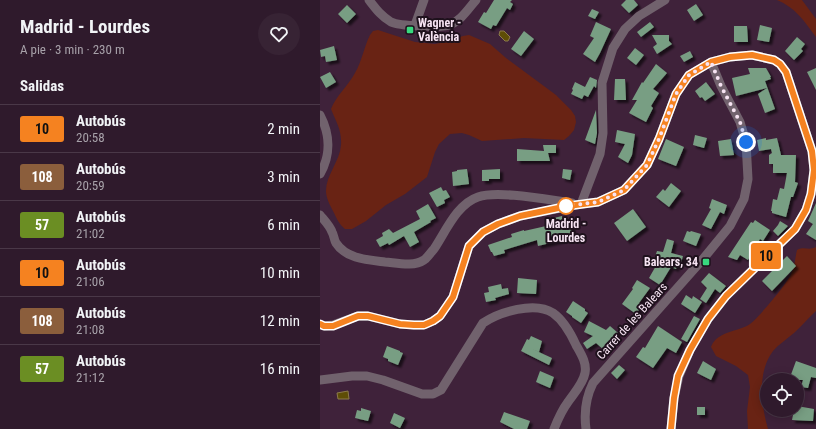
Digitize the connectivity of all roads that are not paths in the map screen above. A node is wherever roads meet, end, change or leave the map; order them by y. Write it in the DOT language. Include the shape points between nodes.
graph roads {
  1 [pos="369,0"];
  2 [pos="424,0"];
  3 [pos="476,0"];
  4 [pos="665,0"];
  5 [pos="414,25"];
  6 [pos="711,62"];
  7 [pos="320,115"];
  8 [pos="320,174"];
  9 [pos="581,204"];
  10 [pos="320,215"];
  11 [pos="320,324"];
  12 [pos="585,375"];
  13 [pos="320,380"];
  14 [pos="595,380"];
  15 [pos="554,429"];
  16 [pos="586,429"];
  17 [pos="671,429"];
  1 -- 5 [label="street" via="380,14 392,22"];
  2 -- 5 [label="street"];
  3 -- 5 [label="street" via="450,25"];
  4 -- 9 [label="street" via="639,16 625,29 613,48 602,83 603,133 600,154"];
  6 -- 9 [label="street" via="689,75 676,94 647,165 624,190 598,202"];
  6 -- 14 [label="street, Carrer de les Balears" via="740,122 746,142 748,179 744,199 730,226 703,259"];
  6 -- 17 [label="street" via="752,55 780,64 786,72 812,151 814,170 806,210 795,229 726,296 708,319 690,350 678,376"];
  7 -- 8 [label="street" via="328,134 325,165"];
  9 -- 10 [label="street" via="502,195 479,196 467,202 424,260 401,264 362,259 341,250"];
  9 -- 11 [label="street" via="520,216 483,232 469,246 453,297 440,316 433,321 424,325 414,325 358,316 333,326"];
  12 -- 13 [label="street" via="583,359 563,323 553,313 537,308 493,316 483,323 442,390 434,394 422,394 367,376"];
  12 -- 14 [label="street"];
  12 -- 15 [label="street" via="558,417"];
  14 -- 16 [label="street, Carrer de les Balears" via="589,391 584,417"];
}
